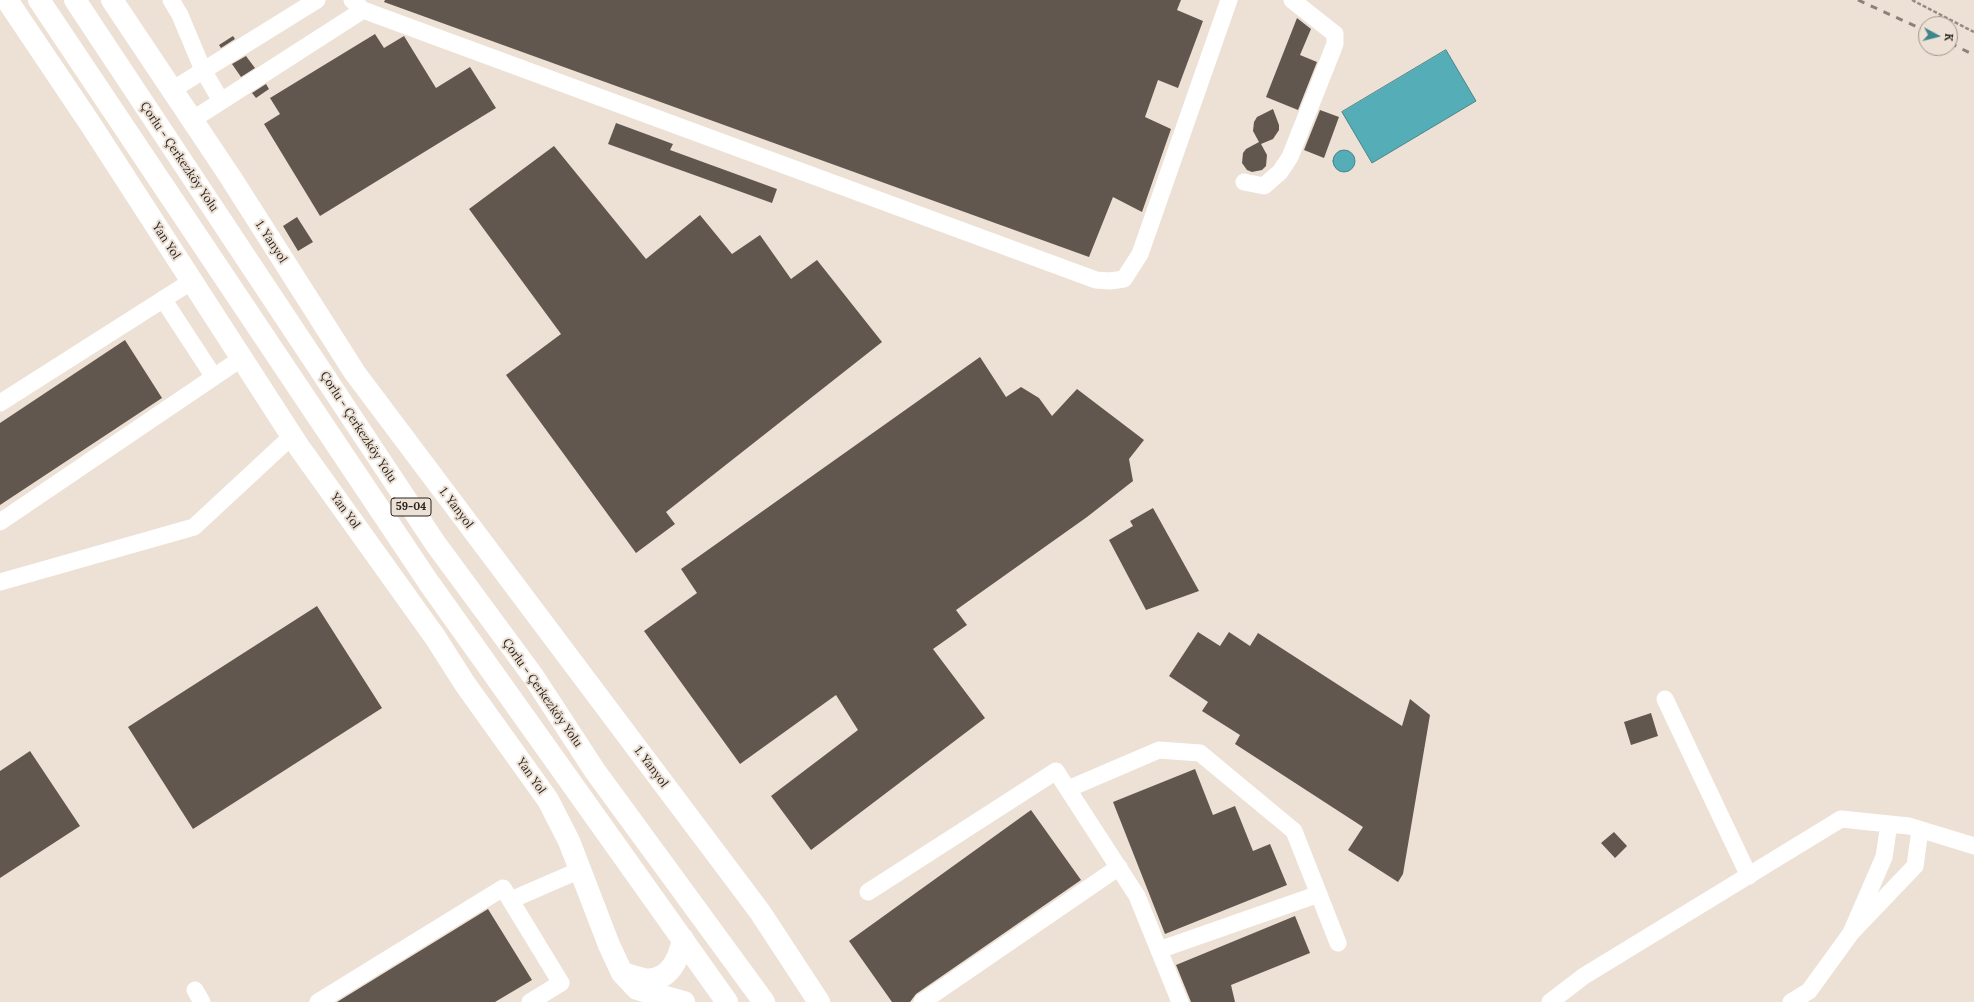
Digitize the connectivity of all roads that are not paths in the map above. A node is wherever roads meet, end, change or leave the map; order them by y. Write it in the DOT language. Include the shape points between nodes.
graph roads {
  1 [pos="7,0"];
  2 [pos="39,0"];
  3 [pos="75,0"];
  4 [pos="112,0"];
  5 [pos="171,0"];
  6 [pos="317,0"];
  7 [pos="1229,0"];
  8 [pos="1292,0"];
  9 [pos="358,5"];
  10 [pos="203,70"];
  11 [pos="172,90"];
  12 [pos="221,101"];
  13 [pos="192,120"];
  14 [pos="1244,182"];
  15 [pos="192,281"];
  16 [pos="163,299"];
  17 [pos="242,358"];
  18 [pos="214,377"];
  19 [pos="0,403"];
  20 [pos="292,436"];
  21 [pos="0,522"];
  22 [pos="0,582"];
  23 [pos="1665,699"];
  24 [pos="1068,789"];
  25 [pos="1889,824"];
  26 [pos="1920,830"];
  27 [pos="1974,846"];
  28 [pos="1119,867"];
  29 [pos="580,870"];
  30 [pos="1749,876"];
  31 [pos="868,892"];
  32 [pos="1319,894"];
  33 [pos="511,900"];
  34 [pos="1851,933"];
  35 [pos="684,939"];
  36 [pos="1338,943"];
  37 [pos="1159,950"];
  38 [pos="622,973"];
  39 [pos="1811,997"];
  40 [pos="318,1002"];
  41 [pos="530,1002"];
  42 [pos="684,1002"];
  43 [pos="728,1002"];
  44 [pos="764,1002"];
  45 [pos="819,1002"];
  46 [pos="922,1002"];
  47 [pos="1180,1002"];
  48 [pos="1550,1002"];
  49 [pos="1791,1002"];
  1 -- 15 [label="main road, Yan Yol"];
  2 -- 35 [label="main road, 59-04" via="429,583"];
  3 -- 44 [label="main road, Çorlu - Çerkezköy Yolu / 59-04" via="435,543 533,676 595,770"];
  4 -- 11 [label="main road, 1. Yanyol"];
  5 -- 10 [label="street"];
  6 -- 10 [label="street"];
  7 -- 9 [label="street" via="1140,254 1124,279 1110,281 1096,280"];
  8 -- 14 [label="street" via="1335,34 1335,44 1290,157 1280,172 1264,186"];
  9 -- 12 [label="street"];
  10 -- 11 [label="street"];
  10 -- 12 [label="street"];
  11 -- 13 [label="main road, 1. Yanyol"];
  12 -- 13 [label="street"];
  13 -- 45 [label="main road, 1. Yanyol" via="355,373 760,912"];
  15 -- 16 [label="street"];
  15 -- 17 [label="main road, Yan Yol"];
  16 -- 18 [label="street"];
  16 -- 19 [label="street"];
  17 -- 18 [label="street"];
  17 -- 20 [label="main road, Yan Yol"];
  18 -- 21 [label="street"];
  20 -- 22 [label="street" via="194,527"];
  20 -- 29 [label="main road, Yan Yol" via="548,800 569,841"];
  23 -- 30 [label="street"];
  24 -- 28 [label="street"];
  24 -- 31 [label="street" via="1056,771"];
  24 -- 32 [label="street" via="1160,750 1200,753 1294,831"];
  25 -- 26 [label="street"];
  25 -- 30 [label="street" via="1841,819"];
  25 -- 34 [label="street" via="1884,857"];
  26 -- 27 [label="street"];
  26 -- 34 [label="street" via="1915,866"];
  28 -- 37 [label="street" via="1137,896"];
  28 -- 46 [label="street"];
  29 -- 33 [label="street"];
  29 -- 38 [label="main road, Yan Yol"];
  30 -- 48 [label="street" via="1584,976"];
  32 -- 36 [label="street"];
  32 -- 37 [label="street"];
  33 -- 40 [label="street" via="503,888"];
  33 -- 41 [label="street" via="561,983"];
  34 -- 39 [label="street"];
  35 -- 38 [label="main road" via="680,956 669,972 645,980"];
  35 -- 43 [label="main road, 59-04"];
  37 -- 47 [label="street"];
  38 -- 42 [label="main road, Yan Yol" via="637,989"];
  39 -- 49 [label="street"];
}
